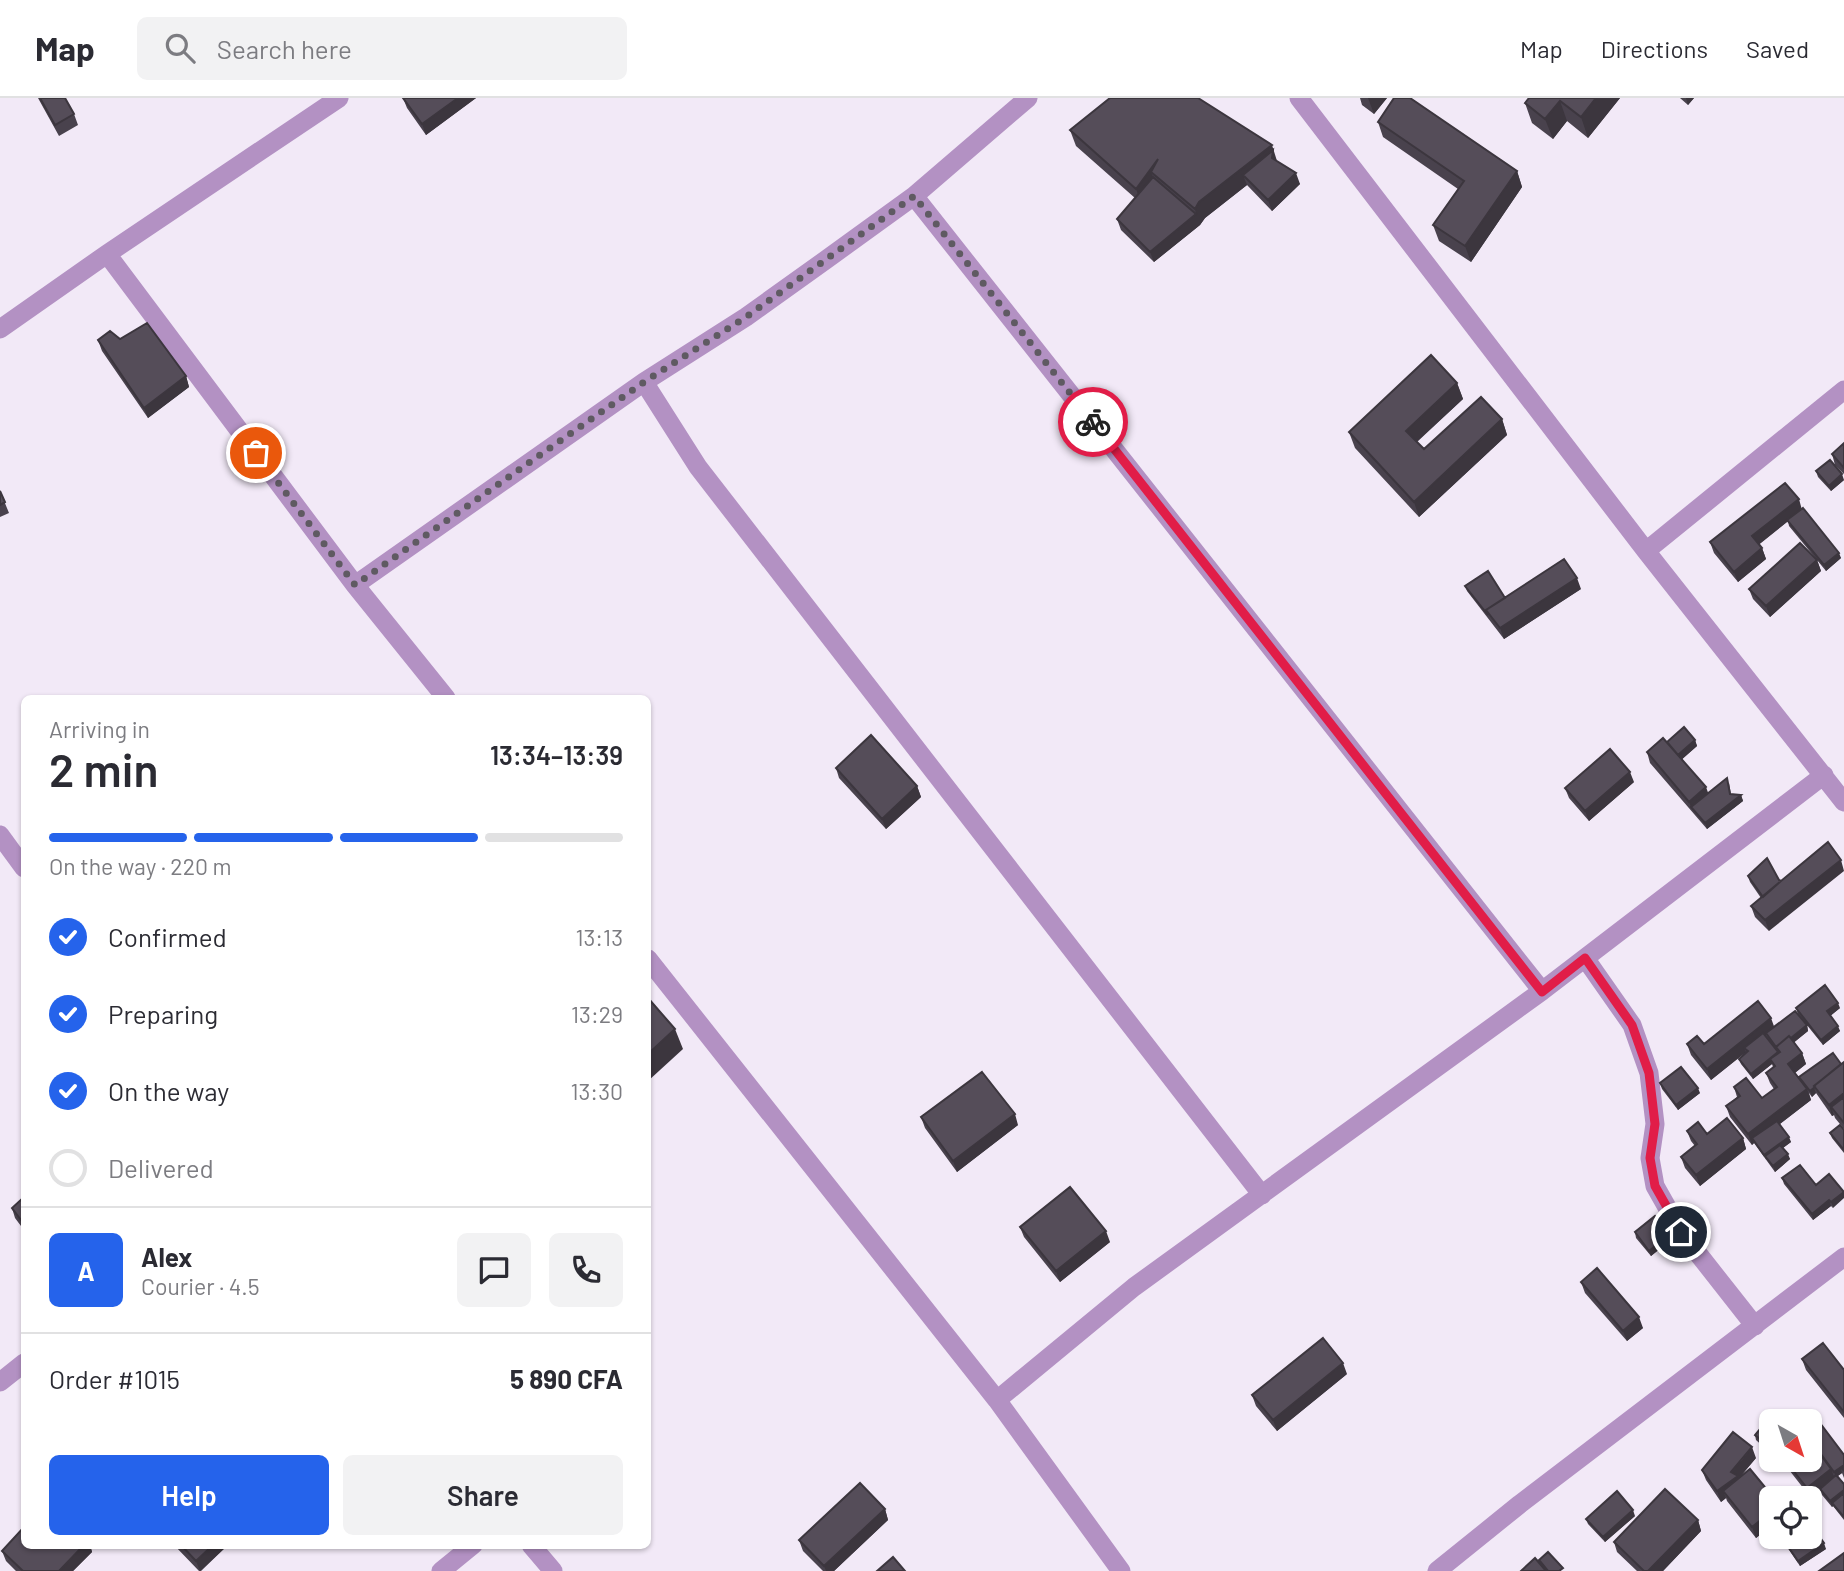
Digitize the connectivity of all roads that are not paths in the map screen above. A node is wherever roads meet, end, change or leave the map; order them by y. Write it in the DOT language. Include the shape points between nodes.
graph roads {
  1 [pos="339,98"];
  2 [pos="1028,98"];
  3 [pos="1299,98"];
  4 [pos="914,196"];
  5 [pos="107,254"];
  6 [pos="0,329"];
  7 [pos="644,382"];
  8 [pos="1844,390"];
  9 [pos="1646,551"];
  10 [pos="355,585"];
  11 [pos="444,695"];
  12 [pos="1824,775"];
  13 [pos="1844,803"];
  14 [pos="0,835"];
  15 [pos="21,864"];
  16 [pos="1585,958"];
  17 [pos="651,963"];
  18 [pos="1542,992"];
  19 [pos="1262,1195"];
  20 [pos="1844,1257"];
  21 [pos="1755,1326"];
  22 [pos="21,1365"];
  23 [pos="0,1382"];
  24 [pos="997,1400"];
  25 [pos="468,1549"];
  26 [pos="534,1549"];
  27 [pos="441,1571"];
  28 [pos="553,1571"];
  29 [pos="1121,1571"];
  30 [pos="1437,1571"];
  1 -- 5 [label="street"];
  2 -- 4 [label="street"];
  3 -- 9 [label="street"];
  4 -- 7 [label="street" via="746,317"];
  4 -- 18 [label="street"];
  5 -- 6 [label="street"];
  5 -- 10 [label="street"];
  7 -- 10 [label="street"];
  7 -- 19 [label="street" via="698,467"];
  8 -- 9 [label="street"];
  9 -- 12 [label="street"];
  10 -- 11 [label="street"];
  12 -- 13 [label="street"];
  12 -- 16 [label="street"];
  14 -- 15 [label="street"];
  16 -- 18 [label="street"];
  16 -- 21 [label="street" via="1632,1025 1649,1073 1655,1124 1650,1158 1655,1186 1681,1232"];
  17 -- 24 [label="street"];
  18 -- 19 [label="street"];
  19 -- 24 [label="street" via="1134,1287"];
  20 -- 21 [label="street"];
  21 -- 30 [label="street"];
  22 -- 23 [label="street"];
  24 -- 29 [label="street"];
  25 -- 27 [label="street"];
  26 -- 28 [label="street"];
}
